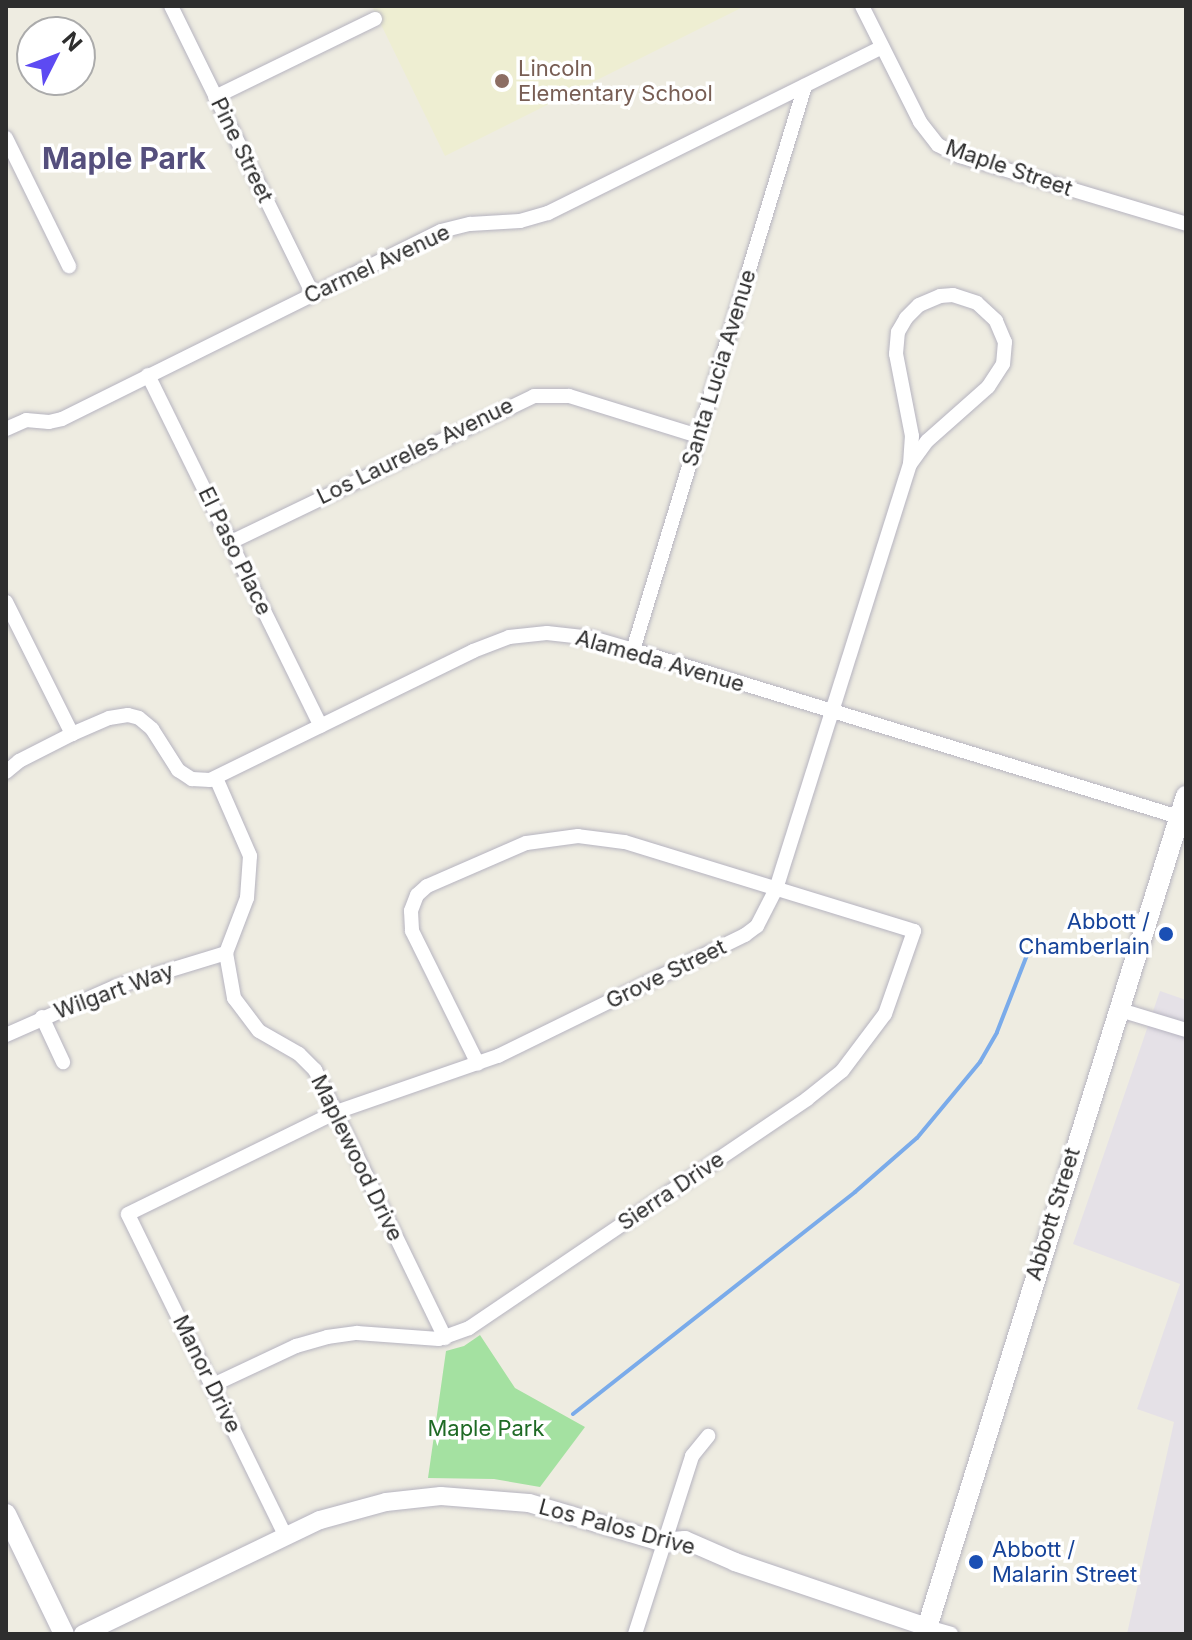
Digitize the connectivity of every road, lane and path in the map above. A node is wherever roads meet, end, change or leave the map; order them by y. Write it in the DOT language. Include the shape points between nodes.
graph roads {
  1 [pos="171,6"];
  2 [pos="862,6"];
  3 [pos="375,19"];
  4 [pos="882,47"];
  5 [pos="805,86"];
  6 [pos="215,97"];
  7 [pos="6,138"];
  8 [pos="1186,224"];
  9 [pos="69,266"];
  10 [pos="313,294"];
  11 [pos="148,375"];
  12 [pos="910,419"];
  13 [pos="6,429"];
  14 [pos="938,429"];
  15 [pos="698,436"];
  16 [pos="910,464"];
  17 [pos="231,542"];
  18 [pos="6,602"];
  19 [pos="633,650"];
  20 [pos="832,711"];
  21 [pos="321,726"];
  22 [pos="72,734"];
  23 [pos="6,772"];
  24 [pos="216,778"];
  25 [pos="1186,796"];
  26 [pos="1179,817"];
  27 [pos="776,889"];
  28 [pos="226,953"];
  29 [pos="1117,1009"];
  30 [pos="42,1017"];
  31 [pos="1186,1030"];
  32 [pos="6,1035"];
  33 [pos="63,1062"];
  34 [pos="478,1064"];
  35 [pos="336,1112"];
  36 [pos="128,1214"];
  37 [pos="445,1338"];
  38 [pos="213,1385"];
  39 [pos="708,1436"];
  40 [pos="6,1514"];
  41 [pos="285,1535"];
  42 [pos="661,1542"];
  43 [pos="926,1630"];
  44 [pos="64,1634"];
  45 [pos="83,1634"];
  46 [pos="635,1634"];
  47 [pos="951,1634"];
  1 -- 6 [label="street, Pine Street"];
  2 -- 4 [label="street, Maple Street"];
  3 -- 6 [label="street"];
  4 -- 5 [label="street, Carmel Avenue"];
  4 -- 8 [label="street, Maple Street" via="920,122 938,145"];
  5 -- 10 [label="street, Carmel Avenue" via="548,213 441,231"];
  5 -- 15 [label="street, Santa Lucia Avenue"];
  6 -- 10 [label="street, Pine Street"];
  7 -- 9 [label="street"];
  10 -- 11 [label="street, Carmel Avenue"];
  11 -- 13 [label="street, Carmel Avenue" via="55,422 26,420"];
  11 -- 17 [label="street, El Paso Place"];
  12 -- 14 [label="street" via="923,431"];
  12 -- 14 [label="street, Grove Street" via="896,354 902,325 929,299 966,298 996,321 1005,342 1003,364 988,387"];
  12 -- 16 [label="street, Grove Street"];
  14 -- 16 [label="street, Grove Street"];
  15 -- 17 [label="street, Los Laureles Avenue" via="569,396 534,396"];
  15 -- 19 [label="street, Santa Lucia Avenue"];
  16 -- 20 [label="street, Grove Street"];
  17 -- 21 [label="street, El Paso Place"];
  18 -- 22 [label="street"];
  19 -- 20 [label="street, Alameda Avenue"];
  19 -- 21 [label="street, Alameda Avenue" via="568,634 509,637"];
  20 -- 26 [label="street, Alameda Avenue"];
  20 -- 27 [label="street, Grove Street"];
  21 -- 24 [label="street, Alameda Avenue"];
  22 -- 23 [label="street"];
  22 -- 24 [label="street" via="109,718 135,716 152,729 178,770 192,779"];
  24 -- 28 [label="street" via="243,834 250,866 247,898"];
  25 -- 26 [label="main road, Abbott Street"];
  26 -- 29 [label="main road, Abbott Street"];
  27 -- 34 [label="street, Grove Street" via="762,920 745,935"];
  27 -- 34 [label="street" via="624,842 578,836 526,843 427,886 413,902 412,931"];
  27 -- 37 [label="street, Sierra Drive" via="914,931 902,974 873,1033 842,1071 807,1099 469,1328"];
  28 -- 30 [label="street, Wilgart Way" via="115,987"];
  28 -- 35 [label="street, Maplewood Drive" via="229,983 240,1010 259,1031 307,1061"];
  29 -- 31 [label="street"];
  29 -- 43 [label="main road, Abbott Street"];
  30 -- 32 [label="street, Wilgart Way"];
  30 -- 33 [label="street"];
  34 -- 35 [label="street, Grove Street"];
  35 -- 36 [label="street, Grove Street"];
  35 -- 37 [label="street, Maplewood Drive"];
  36 -- 38 [label="street, Manor Drive"];
  37 -- 38 [label="street, Sierra Drive" via="342,1334 296,1346"];
  38 -- 41 [label="street, Manor Drive"];
  39 -- 42 [label="street" via="692,1456"];
  40 -- 44 [label="main road"];
  41 -- 42 [label="street, Los Palos Drive" via="366,1506 451,1496 529,1503"];
  41 -- 45 [label="street, Los Palos Drive"];
  42 -- 43 [label="street, Los Palos Drive" via="685,1540"];
  42 -- 46 [label="street"];
  43 -- 47 [label="street"];
}
